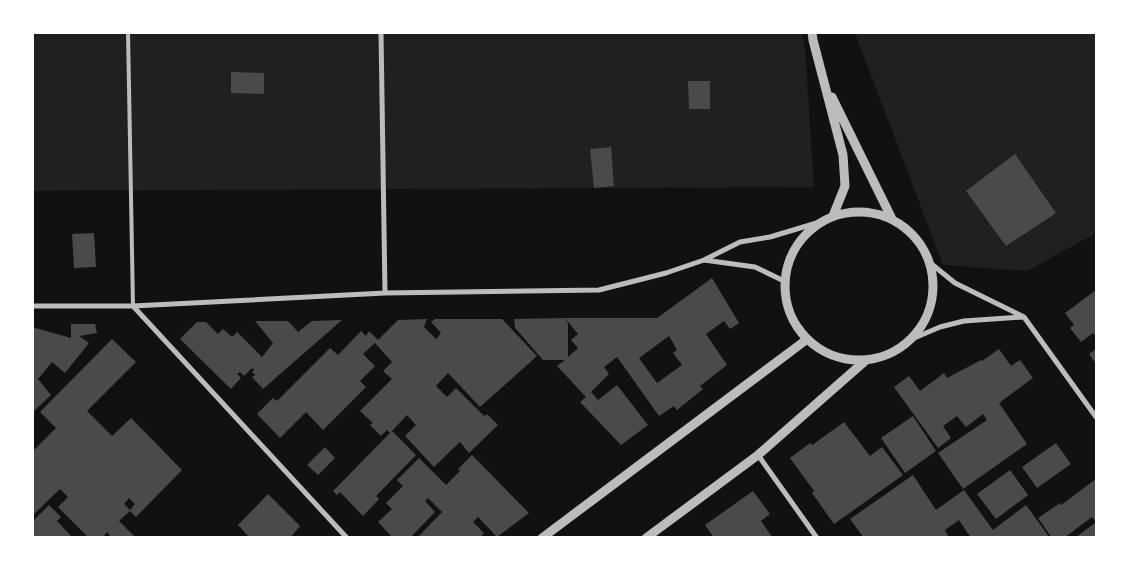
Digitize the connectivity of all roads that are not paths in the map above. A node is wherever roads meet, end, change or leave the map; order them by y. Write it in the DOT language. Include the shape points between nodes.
graph roads {
  1 [pos="128,32"];
  2 [pos="381,32"];
  3 [pos="812,32"];
  4 [pos="825,81"];
  5 [pos="833,216"];
  6 [pos="892,219"];
  7 [pos="820,222"];
  8 [pos="704,260"];
  9 [pos="929,262"];
  10 [pos="784,281"];
  11 [pos="385,293"];
  12 [pos="32,306"];
  13 [pos="134,306"];
  14 [pos="1024,317"];
  15 [pos="912,339"];
  16 [pos="806,340"];
  17 [pos="865,361"];
  18 [pos="1096,417"];
  19 [pos="758,455"];
  20 [pos="347,538"];
  21 [pos="542,538"];
  22 [pos="646,538"];
  23 [pos="817,538"];
  1 -- 13 [label="lane"];
  2 -- 11 [label="street"];
  3 -- 4 [label="street"];
  4 -- 5 [label="street" via="843,155 845,186"];
  4 -- 6 [label="street"];
  5 -- 6 [label="street" via="863,211"];
  5 -- 7 [label="street"];
  6 -- 9 [label="street" via="915,237"];
  7 -- 8 [label="street" via="740,242"];
  7 -- 10 [label="street" via="796,252"];
  8 -- 10 [label="street" via="755,267"];
  8 -- 11 [label="street" via="599,290"];
  9 -- 14 [label="street" via="955,283"];
  9 -- 15 [label="street" via="933,291 927,317"];
  10 -- 16 [label="street" via="788,306"];
  11 -- 13 [label="street"];
  12 -- 13 [label="street"];
  13 -- 20 [label="street"];
  14 -- 15 [label="street" via="964,321"];
  14 -- 18 [label="street"];
  15 -- 17 [label="street" via="890,354"];
  16 -- 17 [label="street" via="828,354"];
  16 -- 21 [label="street"];
  17 -- 19 [label="street"];
  19 -- 22 [label="street"];
  19 -- 23 [label="street"];
}
